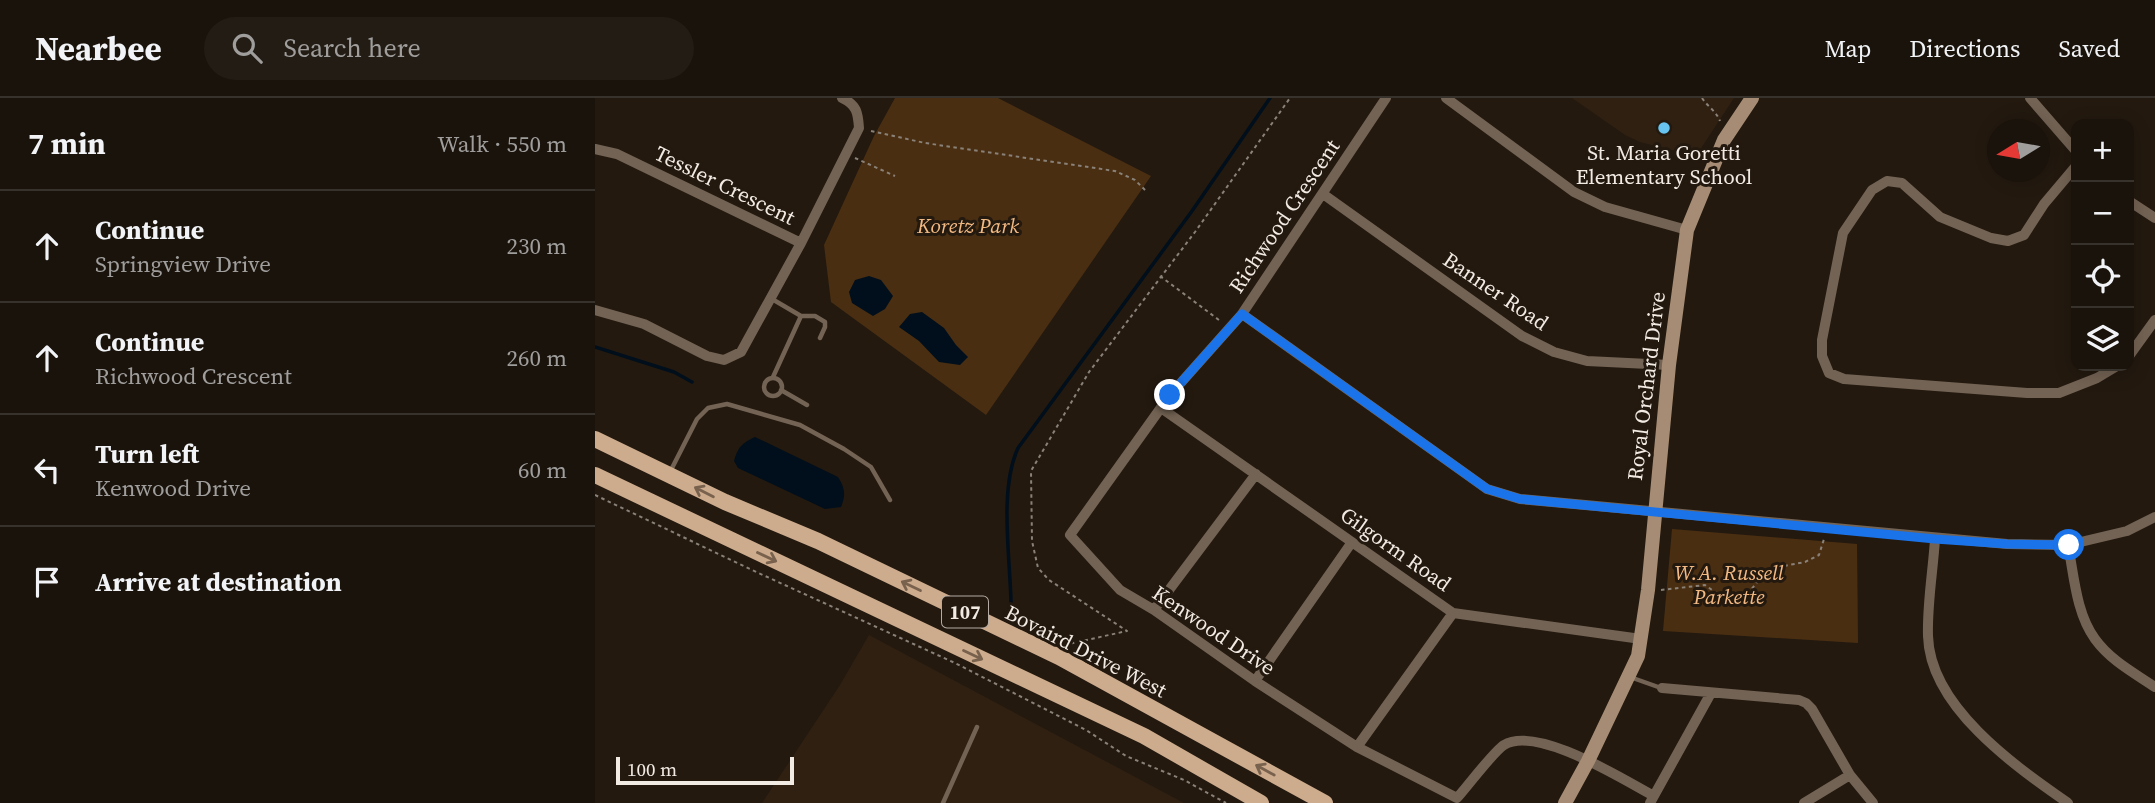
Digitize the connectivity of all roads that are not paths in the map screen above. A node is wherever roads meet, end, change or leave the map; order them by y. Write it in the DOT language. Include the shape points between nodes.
graph roads {
  1 [pos="842,98"];
  2 [pos="1386,98"];
  3 [pos="1445,98"];
  4 [pos="1752,98"];
  5 [pos="2030,98"];
  6 [pos="2071,145"];
  7 [pos="595,149"];
  8 [pos="2071,172"];
  9 [pos="1322,194"];
  10 [pos="2134,204"];
  11 [pos="2155,218"];
  12 [pos="1687,230"];
  13 [pos="801,243"];
  14 [pos="771,298"];
  15 [pos="595,310"];
  16 [pos="1242,314"];
  17 [pos="801,316"];
  18 [pos="2155,320"];
  19 [pos="820,338"];
  20 [pos="2134,349"];
  21 [pos="1669,365"];
  22 [pos="2109,371"];
  23 [pos="773,377"];
  24 [pos="781,390"];
  25 [pos="807,405"];
  26 [pos="1161,408"];
  27 [pos="595,439"];
  28 [pos="669,474"];
  29 [pos="1256,474"];
  30 [pos="595,475"];
  31 [pos="890,500"];
  32 [pos="1653,513"];
  33 [pos="2155,517"];
  34 [pos="1935,539"];
  35 [pos="1352,542"];
  36 [pos="2069,545"];
  37 [pos="1154,610"];
  38 [pos="1453,613"];
  39 [pos="1641,639"];
  40 [pos="1629,677"];
  41 [pos="1255,681"];
  42 [pos="2155,687"];
  43 [pos="1662,688"];
  44 [pos="1711,693"];
  45 [pos="978,727"];
  46 [pos="1357,747"];
  47 [pos="1588,761"];
  48 [pos="1850,775"];
  49 [pos="1652,799"];
  50 [pos="943,803"];
  51 [pos="1261,803"];
  52 [pos="1325,803"];
  53 [pos="1565,803"];
  54 [pos="1804,803"];
  55 [pos="1873,803"];
  56 [pos="2068,803"];
  1 -- 13 [label="street, Tessler Crescent" via="857,111 859,128"];
  2 -- 9 [label="street, Richwood Crescent"];
  3 -- 12 [label="street" via="1574,192 1605,207"];
  4 -- 12 [label="street, Royal Orchard Drive" via="1724,140"];
  5 -- 6 [label="street"];
  7 -- 13 [label="street, Tessler Crescent" via="617,154"];
  8 -- 22 [label="street" via="2024,235 2008,241 1940,217 1902,183 1887,181 1872,190 1843,233 1822,356 1829,373 1844,379 2027,393 2060,393"];
  9 -- 16 [label="street, Richwood Crescent"];
  9 -- 21 [label="street, Banner Road" via="1522,336 1554,352 1587,361"];
  10 -- 11 [label="street"];
  12 -- 21 [label="street, Royal Orchard Drive"];
  13 -- 14 [label="street"];
  14 -- 15 [label="street" via="741,352 724,360 644,324"];
  14 -- 17 [label="lane"];
  16 -- 26 [label="street, Kenwood Drive"];
  16 -- 32 [label="street, Richwood Crescent" via="1487,489 1520,499"];
  17 -- 19 [label="lane" via="825,322"];
  17 -- 23 [label="lane"];
  18 -- 20 [label="street"];
  21 -- 32 [label="street, Royal Orchard Drive"];
  23 -- 24 [label="lane"];
  23 -- 24 [label="lane" via="765,382 766,393 774,396"];
  24 -- 25 [label="lane"];
  26 -- 29 [label="street, Gilgorm Road"];
  26 -- 37 [label="street, Kenwood Drive" via="1070,535 1120,590"];
  27 -- 28 [label="main road, Bovaird Drive West / 107"];
  28 -- 31 [label="lane" via="697,419 708,408 727,404 800,425 844,449 871,467"];
  52 -- 28 [label="main road, Bovaird Drive West / 107, one-way" via="1059,657"];
  29 -- 35 [label="street, Gilgorm Road"];
  29 -- 37 [label="street"];
  30 -- 51 [label="main road, 107, one-way" via="1145,736"];
  32 -- 34 [label="street, Richwood Crescent"];
  32 -- 39 [label="street, Royal Orchard Drive"];
  33 -- 36 [label="street, Richwood Crescent" via="2127,531"];
  34 -- 36 [label="street, Richwood Crescent"];
  34 -- 56 [label="street" via="1928,637 1934,666 1951,701 1977,730"];
  35 -- 38 [label="street, Gilgorm Road"];
  35 -- 41 [label="street"];
  36 -- 42 [label="street" via="2081,610 2094,639 2115,660"];
  37 -- 41 [label="street, Kenwood Drive"];
  38 -- 39 [label="street, Gilgorm Road"];
  38 -- 46 [label="street"];
  39 -- 40 [label="street, Royal Orchard Drive"];
  40 -- 43 [label="lane"];
  40 -- 47 [label="street, Royal Orchard Drive"];
  41 -- 46 [label="street, Kenwood Drive"];
  43 -- 44 [label="street"];
  44 -- 48 [label="street" via="1806,703"];
  44 -- 49 [label="street"];
  45 -- 50 [label="lane"];
  46 -- 47 [label="street, Kenwood Drive" via="1457,798 1503,745 1522,740 1555,746"];
  47 -- 49 [label="street"];
  47 -- 53 [label="street, Royal Orchard Drive"];
  48 -- 54 [label="street"];
  48 -- 55 [label="street"];
}
